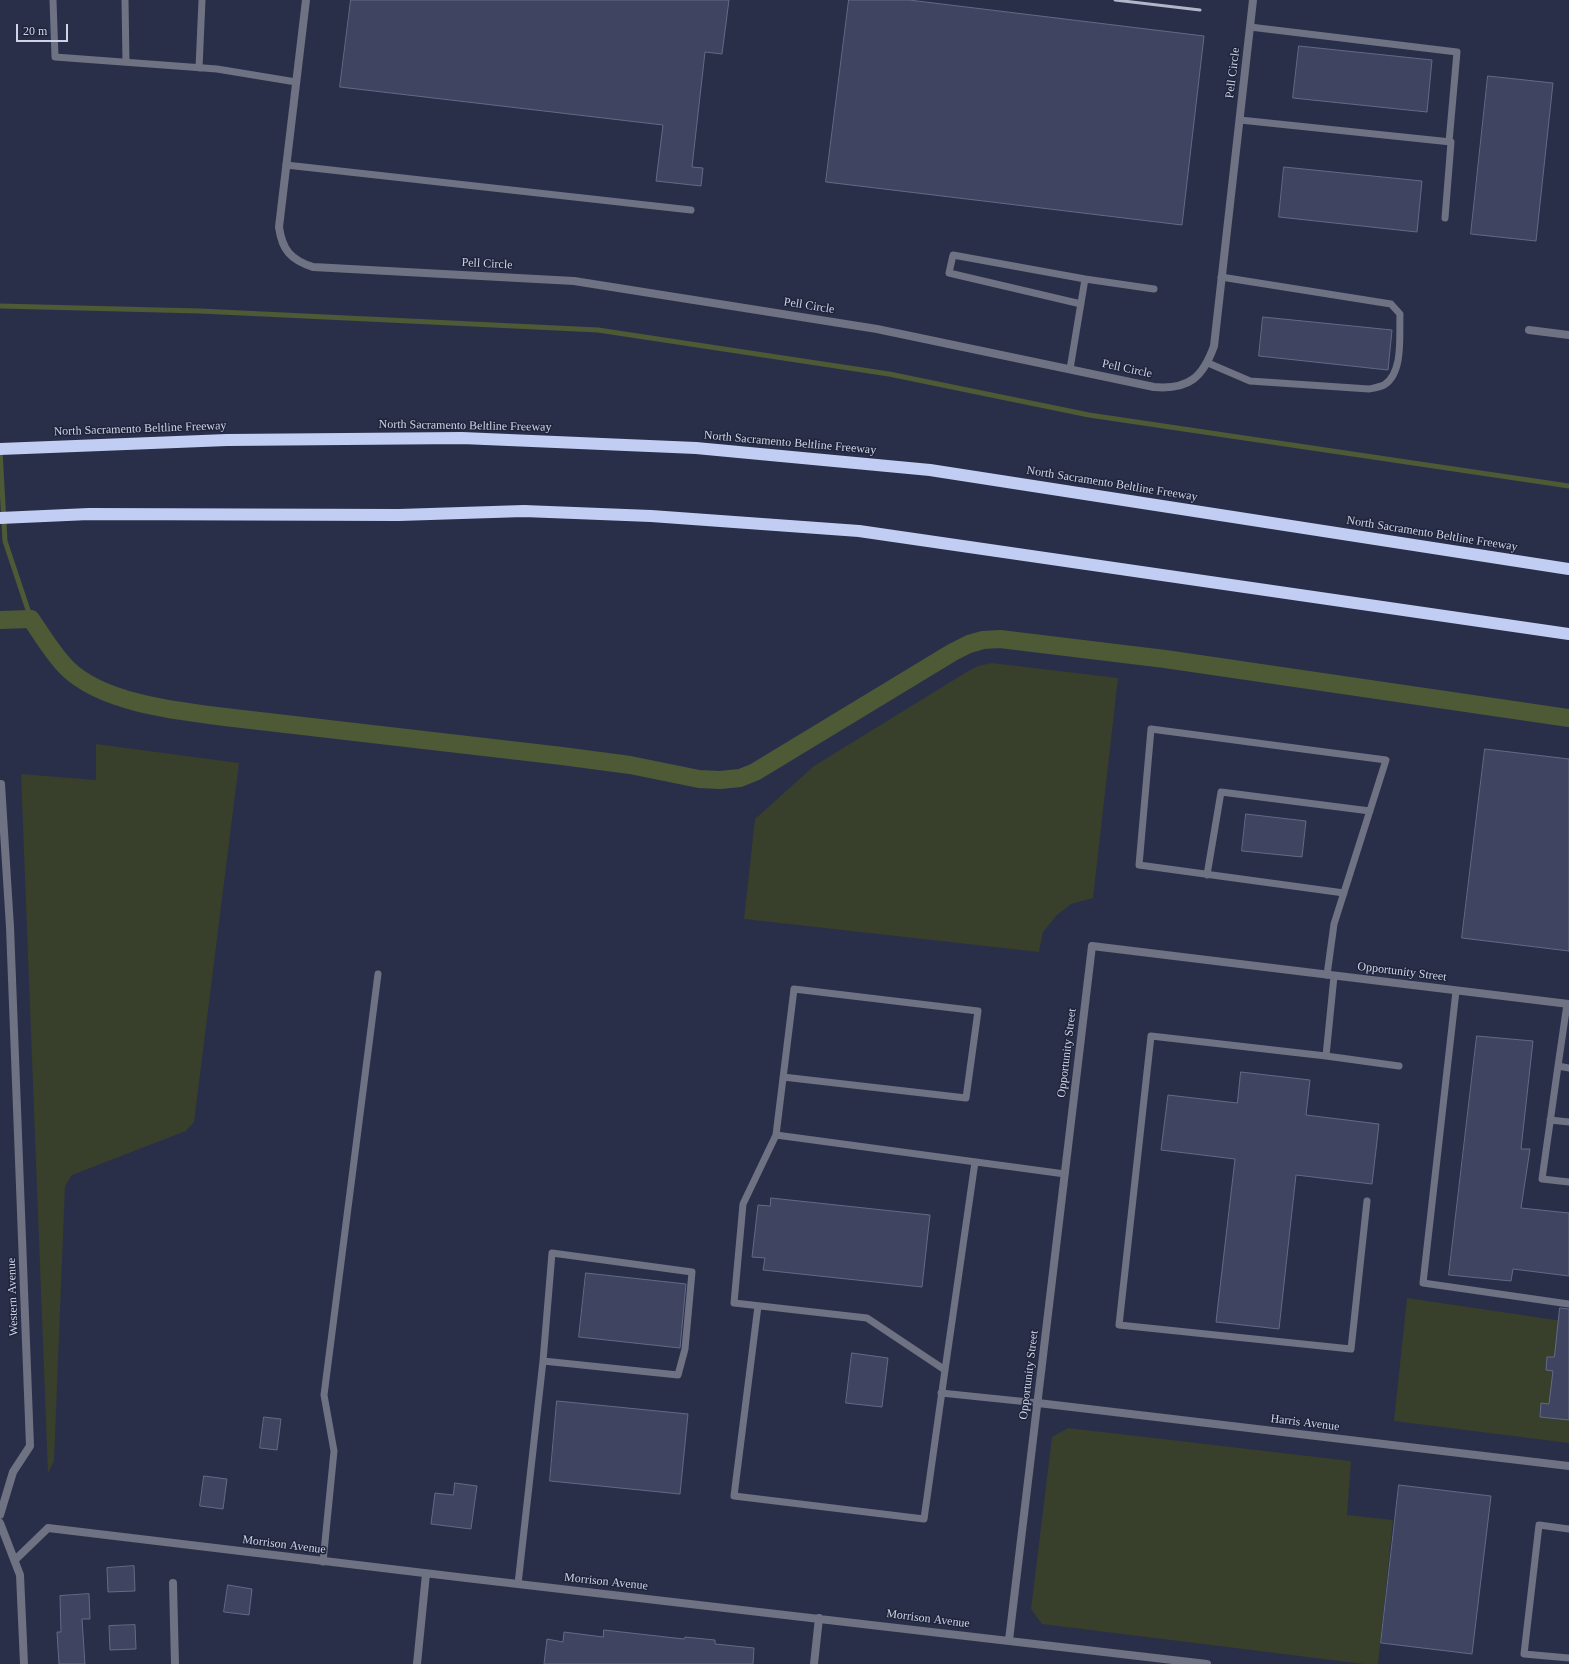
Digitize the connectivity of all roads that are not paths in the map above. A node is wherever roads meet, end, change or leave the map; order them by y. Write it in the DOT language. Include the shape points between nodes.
graph roads {
  1 [pos="53,0"];
  2 [pos="125,0"];
  3 [pos="202,0"];
  4 [pos="306,0"];
  5 [pos="1253,0"];
  6 [pos="1250,27"];
  7 [pos="126,62"];
  8 [pos="199,68"];
  9 [pos="296,82"];
  10 [pos="1240,120"];
  11 [pos="1449,142"];
  12 [pos="286,165"];
  13 [pos="691,210"];
  14 [pos="1445,218"];
  15 [pos="1222,276"];
  16 [pos="1085,279"];
  17 [pos="1154,289"];
  18 [pos="1081,304"];
  19 [pos="1529,330"];
  20 [pos="1569,335"];
  21 [pos="1208,363"];
  22 [pos="1070,369"];
  23 [pos="0,449"];
  24 [pos="0,518"];
  25 [pos="1569,569"];
  26 [pos="1569,634"];
  27 [pos="1,784"];
  28 [pos="1370,811"];
  29 [pos="1207,874"];
  30 [pos="1344,893"];
  31 [pos="378,974"];
  32 [pos="1331,975"];
  33 [pos="1456,991"];
  34 [pos="1568,1004"];
  35 [pos="1326,1056"];
  36 [pos="1399,1066"];
  37 [pos="1558,1066"];
  38 [pos="1569,1068"];
  39 [pos="783,1077"];
  40 [pos="1550,1120"];
  41 [pos="1569,1122"];
  42 [pos="776,1135"];
  43 [pos="975,1162"];
  44 [pos="1065,1174"];
  45 [pos="1569,1182"];
  46 [pos="1367,1201"];
  47 [pos="1569,1304"];
  48 [pos="758,1306"];
  49 [pos="543,1361"];
  50 [pos="945,1370"];
  51 [pos="942,1393"];
  52 [pos="1038,1403"];
  53 [pos="1569,1466"];
  54 [pos="0,1515"];
  55 [pos="0,1523"];
  56 [pos="1569,1529"];
  57 [pos="15,1560"];
  58 [pos="323,1562"];
  59 [pos="426,1574"];
  60 [pos="172,1583"];
  61 [pos="518,1584"];
  62 [pos="819,1618"];
  63 [pos="1009,1640"];
  64 [pos="1569,1658"];
  65 [pos="24,1664"];
  66 [pos="175,1664"];
  67 [pos="417,1664"];
  68 [pos="814,1664"];
  69 [pos="1207,1664"];
  1 -- 7 [label="lane" via="55,56"];
  2 -- 7 [label="lane"];
  3 -- 8 [label="lane"];
  4 -- 9 [label="street, Pell Circle"];
  5 -- 6 [label="street, Pell Circle"];
  6 -- 10 [label="street, Pell Circle"];
  6 -- 11 [label="lane" via="1457,52"];
  7 -- 8 [label="lane"];
  8 -- 9 [label="lane"];
  9 -- 12 [label="street, Pell Circle"];
  10 -- 11 [label="lane"];
  10 -- 15 [label="street, Pell Circle"];
  11 -- 14 [label="lane"];
  12 -- 13 [label="lane"];
  12 -- 22 [label="street, Pell Circle" via="279,227 281,238 291,256 313,267 574,281 877,329"];
  15 -- 21 [label="street, Pell Circle" via="1214,346"];
  15 -- 21 [label="lane" via="1390,304 1400,314 1398,366 1394,376 1384,385 1369,389 1250,381"];
  16 -- 17 [label="lane"];
  16 -- 18 [label="lane"];
  16 -- 18 [label="lane" via="953,255 949,273"];
  18 -- 22 [label="lane"];
  19 -- 20 [label="street"];
  21 -- 22 [label="street, Pell Circle" via="1189,382 1166,388"];
  23 -- 25 [label="highway, North Sacramento Beltline Freeway" via="227,440 462,438 696,448 930,470"];
  24 -- 26 [label="highway" via="90,514 399,515 524,511 651,516 858,531"];
  27 -- 54 [label="street, Western Avenue" via="10,927 30,1446 13,1472"];
  28 -- 29 [label="lane" via="1221,792"];
  28 -- 29 [label="lane" via="1386,760 1151,728 1139,865"];
  28 -- 30 [label="lane"];
  29 -- 30 [label="lane"];
  30 -- 32 [label="lane" via="1334,924"];
  31 -- 58 [label="lane" via="324,1394 334,1451"];
  32 -- 33 [label="street, Opportunity Street"];
  32 -- 35 [label="lane"];
  32 -- 44 [label="street, Opportunity Street" via="1092,946"];
  33 -- 34 [label="street, Opportunity Street"];
  33 -- 47 [label="lane" via="1423,1283"];
  34 -- 37 [label="lane"];
  35 -- 36 [label="lane"];
  35 -- 46 [label="lane" via="1151,1036 1120,1325 1351,1349"];
  37 -- 38 [label="lane"];
  37 -- 40 [label="lane"];
  39 -- 39 [label="lane" via="794,989 978,1011 966,1098"];
  39 -- 42 [label="lane"];
  40 -- 41 [label="lane"];
  40 -- 45 [label="lane" via="1542,1179"];
  42 -- 43 [label="lane"];
  42 -- 48 [label="lane" via="743,1204 734,1303"];
  43 -- 44 [label="lane"];
  43 -- 50 [label="lane"];
  44 -- 52 [label="street, Opportunity Street"];
  48 -- 50 [label="lane" via="868,1318"];
  48 -- 51 [label="lane" via="734,1496 924,1519"];
  49 -- 49 [label="lane" via="678,1375 685,1349 692,1272 552,1253"];
  49 -- 61 [label="lane"];
  50 -- 51 [label="lane"];
  51 -- 52 [label="lane"];
  52 -- 53 [label="street, Harris Avenue"];
  52 -- 63 [label="street, Opportunity Street"];
  55 -- 57 [label="street"];
  56 -- 64 [label="lane" via="1539,1525 1524,1654"];
  57 -- 58 [label="street, Morrison Avenue" via="48,1528"];
  57 -- 65 [label="street" via="20,1575"];
  58 -- 59 [label="street, Morrison Avenue"];
  59 -- 61 [label="street, Morrison Avenue"];
  59 -- 67 [label="street"];
  60 -- 66 [label="street"];
  61 -- 62 [label="street, Morrison Avenue"];
  62 -- 63 [label="street, Morrison Avenue"];
  62 -- 68 [label="street"];
  63 -- 69 [label="street, Morrison Avenue"];
}
